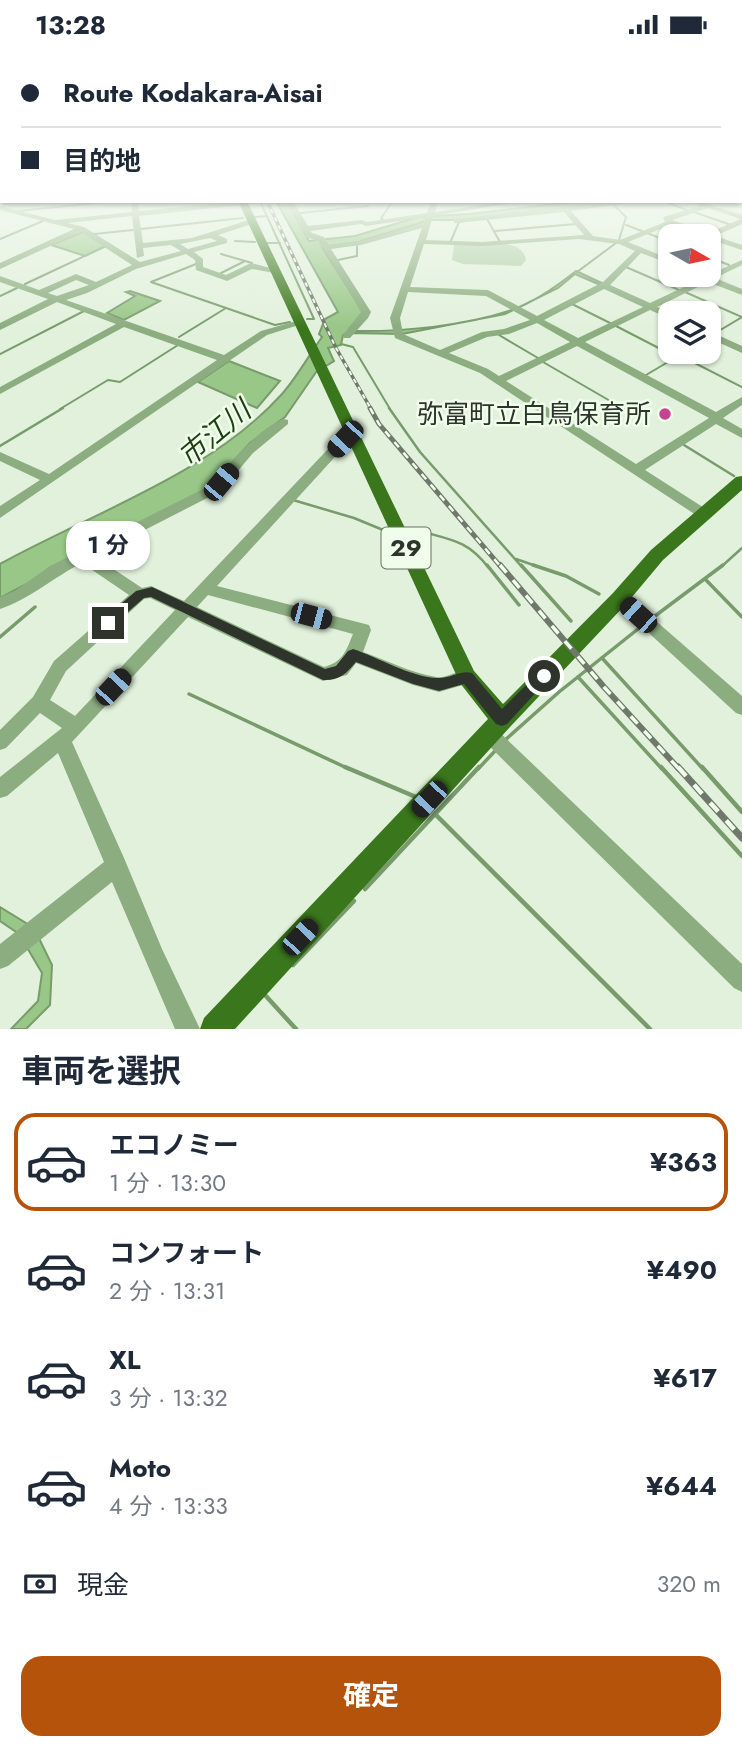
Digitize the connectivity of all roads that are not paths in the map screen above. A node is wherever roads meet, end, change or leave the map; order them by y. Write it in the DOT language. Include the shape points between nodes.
graph roads {
  1 [pos="64,237"];
  2 [pos="93,237"];
  3 [pos="138,237"];
  4 [pos="203,237"];
  5 [pos="215,237"];
  6 [pos="259,237"];
  7 [pos="312,237"];
  8 [pos="378,237"];
  9 [pos="423,237"];
  10 [pos="634,237"];
  11 [pos="590,238"];
  12 [pos="721,240"];
  13 [pos="422,242"];
  14 [pos="621,242"];
  15 [pos="174,243"];
  16 [pos="323,244"];
  17 [pos="139,246"];
  18 [pos="742,248"];
  19 [pos="640,250"];
  20 [pos="188,252"];
  21 [pos="658,258"];
  22 [pos="742,262"];
  23 [pos="0,266"];
  24 [pos="140,266"];
  25 [pos="274,270"];
  26 [pos="721,270"];
  27 [pos="0,279"];
  28 [pos="721,283"];
  29 [pos="605,284"];
  30 [pos="97,285"];
  31 [pos="685,287"];
  32 [pos="405,289"];
  33 [pos="742,292"];
  34 [pos="40,293"];
  35 [pos="57,299"];
  36 [pos="651,306"];
  37 [pos="658,309"];
  38 [pos="537,320"];
  39 [pos="124,323"];
  40 [pos="300,323"];
  41 [pos="0,327"];
  42 [pos="349,333"];
  43 [pos="721,338"];
  44 [pos="578,342"];
  45 [pos="742,348"];
  46 [pos="441,353"];
  47 [pos="227,360"];
  48 [pos="499,380"];
  49 [pos="0,391"];
  50 [pos="742,400"];
  51 [pos="716,418"];
  52 [pos="284,422"];
  53 [pos="351,432"];
  54 [pos="742,433"];
  55 [pos="0,456"];
  56 [pos="636,470"];
  57 [pos="49,479"];
  58 [pos="742,481"];
  59 [pos="0,513"];
  60 [pos="704,514"];
  61 [pos="83,556"];
  62 [pos="206,589"];
  63 [pos="140,594"];
  64 [pos="620,598"];
  65 [pos="0,603"];
  66 [pos="186,609"];
  67 [pos="353,655"];
  68 [pos="467,677"];
  69 [pos="39,702"];
  70 [pos="742,708"];
  71 [pos="495,727"];
  72 [pos="69,733"];
  73 [pos="0,742"];
  74 [pos="0,789"];
  75 [pos="117,865"];
  76 [pos="0,958"];
  77 [pos="742,980"];
  78 [pos="188,1029"];
  79 [pos="215,1029"];
  1 -- 23 [label="street"];
  2 -- 24 [label="street"];
  3 -- 17 [label="street"];
  4 -- 15 [label="street"];
  5 -- 20 [label="street" via="224,241"];
  6 -- 25 [label="main road, 29"];
  7 -- 16 [label="street"];
  8 -- 16 [label="street" via="361,243"];
  9 -- 13 [label="street"];
  10 -- 14 [label="street"];
  11 -- 13 [label="street"];
  11 -- 14 [label="street"];
  12 -- 18 [label="street"];
  13 -- 32 [label="street"];
  14 -- 19 [label="street"];
  15 -- 17 [label="street"];
  15 -- 20 [label="street"];
  16 -- 42 [label="street" via="366,311"];
  17 -- 24 [label="street"];
  19 -- 21 [label="street"];
  19 -- 29 [label="street"];
  20 -- 24 [label="street"];
  20 -- 25 [label="street" via="200,259 199,268 227,278 251,266"];
  22 -- 26 [label="street"];
  24 -- 30 [label="street"];
  25 -- 40 [label="main road, 29"];
  27 -- 34 [label="street"];
  28 -- 33 [label="street"];
  29 -- 36 [label="street"];
  29 -- 38 [label="street"];
  30 -- 34 [label="street" via="76,277"];
  30 -- 35 [label="street"];
  31 -- 36 [label="street"];
  32 -- 38 [label="street" via="488,293"];
  32 -- 46 [label="street" via="395,318 397,333"];
  34 -- 35 [label="street"];
  35 -- 39 [label="street"];
  35 -- 41 [label="street"];
  36 -- 37 [label="street"];
  36 -- 44 [label="street"];
  38 -- 44 [label="street"];
  38 -- 46 [label="street" via="485,334"];
  39 -- 47 [label="street"];
  39 -- 49 [label="street"];
  40 -- 47 [label="street" via="267,331"];
  40 -- 53 [label="main road, 29"];
  43 -- 45 [label="street"];
  44 -- 48 [label="street"];
  44 -- 51 [label="street"];
  46 -- 48 [label="street"];
  47 -- 57 [label="street"];
  48 -- 56 [label="street"];
  50 -- 51 [label="street"];
  51 -- 54 [label="street"];
  51 -- 56 [label="street"];
  52 -- 61 [label="street" via="249,450 217,486"];
  53 -- 62 [label="street"];
  53 -- 68 [label="main road, 29"];
  55 -- 57 [label="street"];
  56 -- 60 [label="street"];
  57 -- 59 [label="street"];
  58 -- 60 [label="main road"];
  60 -- 64 [label="main road" via="657,555"];
  61 -- 63 [label="street"];
  61 -- 65 [label="street"];
  62 -- 66 [label="street"];
  62 -- 67 [label="street" via="363,630"];
  63 -- 66 [label="street" via="152,592"];
  63 -- 69 [label="street" via="55,673"];
  64 -- 70 [label="street"];
  64 -- 71 [label="main road"];
  66 -- 67 [label="street" via="323,674 341,670"];
  66 -- 72 [label="street"];
  67 -- 68 [label="street" via="439,685"];
  68 -- 71 [label="main road, 29"];
  69 -- 72 [label="street"];
  69 -- 73 [label="street"];
  71 -- 77 [label="street"];
  71 -- 79 [label="main road"];
  72 -- 74 [label="street"];
  72 -- 75 [label="street"];
  75 -- 76 [label="street"];
  75 -- 78 [label="street" via="161,976"];
}
